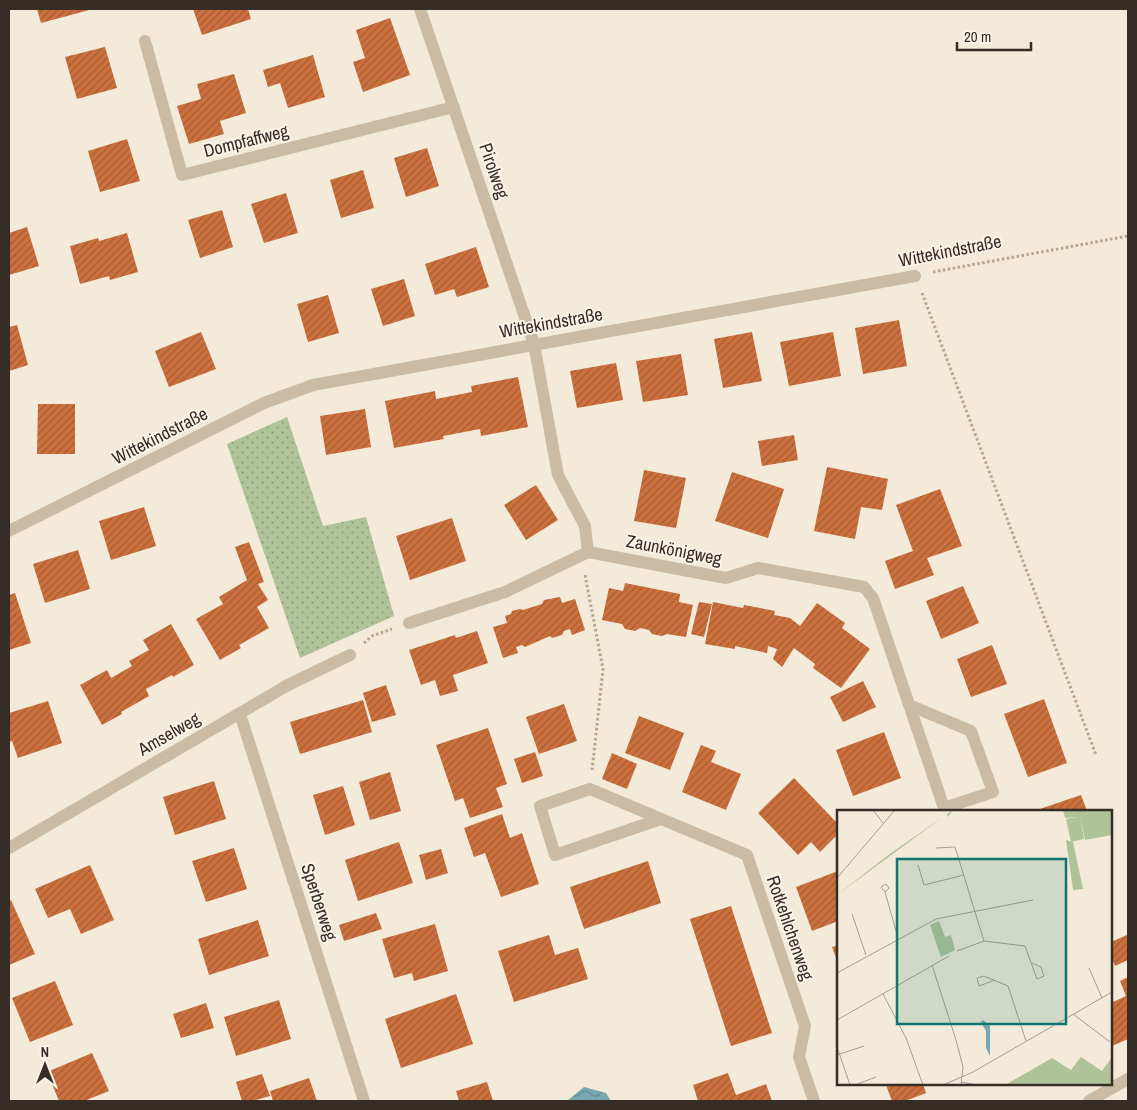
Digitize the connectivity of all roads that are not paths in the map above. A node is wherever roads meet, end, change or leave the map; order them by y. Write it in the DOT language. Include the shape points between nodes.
graph roads {
  1 [pos="420,9"];
  2 [pos="145,41"];
  3 [pos="454,107"];
  4 [pos="915,276"];
  5 [pos="534,344"];
  6 [pos="9,531"];
  7 [pos="588,552"];
  8 [pos="409,622"];
  9 [pos="350,655"];
  10 [pos="909,705"];
  11 [pos="240,714"];
  12 [pos="662,819"];
  13 [pos="9,848"];
  14 [pos="1128,1079"];
  15 [pos="364,1101"];
  16 [pos="814,1101"];
  17 [pos="1089,1101"];
  1 -- 3 [label="street, Pirolweg"];
  2 -- 3 [label="street, Dompfaffweg" via="182,175"];
  3 -- 5 [label="street, Pirolweg"];
  4 -- 5 [label="street, Wittekindstraße"];
  5 -- 6 [label="street, Wittekindstraße" via="312,385 264,403"];
  5 -- 7 [label="street" via="558,475 585,526"];
  7 -- 8 [label="street" via="505,592"];
  7 -- 10 [label="street, Zaunkönigweg" via="726,578 758,568 864,587 873,598"];
  9 -- 11 [label="street, Amselweg" via="288,685"];
  10 -- 10 [label="street, Zaunkönigweg" via="944,808 993,792 971,732"];
  11 -- 13 [label="street, Amselweg"];
  11 -- 15 [label="street, Sperberweg"];
  12 -- 12 [label="street, Rotkehlchenweg" via="590,789 540,806 555,855"];
  12 -- 16 [label="street, Rotkehlchenweg" via="746,855 805,1026 799,1057"];
  14 -- 17 [label="street"];
}
